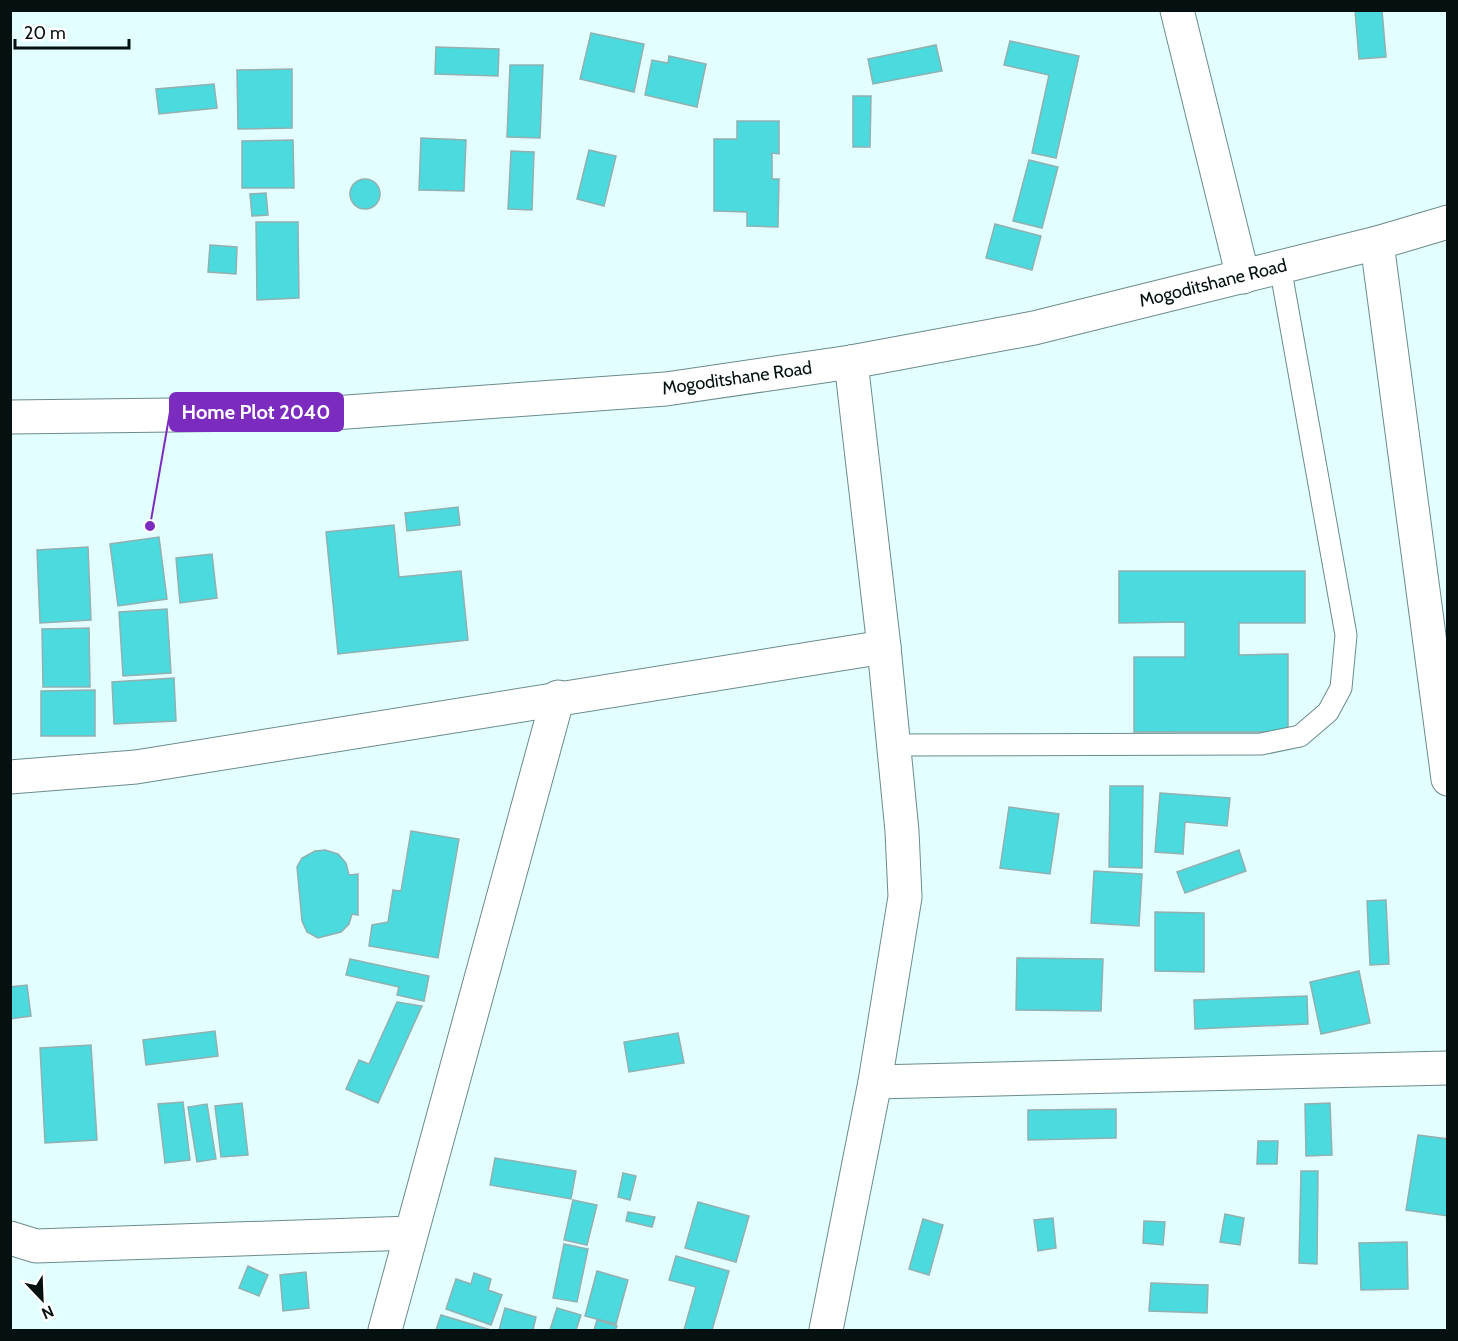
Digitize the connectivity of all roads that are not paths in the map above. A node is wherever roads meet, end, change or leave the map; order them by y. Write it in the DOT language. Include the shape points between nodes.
graph roads {
  1 [pos="1178,10"];
  2 [pos="1448,222"];
  3 [pos="1377,243"];
  4 [pos="1280,266"];
  5 [pos="1243,277"];
  6 [pos="851,362"];
  7 [pos="10,417"];
  8 [pos="884,647"];
  9 [pos="558,697"];
  10 [pos="893,745"];
  11 [pos="10,777"];
  12 [pos="1448,778"];
  13 [pos="1448,1068"];
  14 [pos="875,1082"];
  15 [pos="411,1233"];
  16 [pos="10,1238"];
  17 [pos="385,1330"];
  18 [pos="826,1330"];
  1 -- 5 [label="street"];
  2 -- 3 [label="street, Mogoditshane Road"];
  3 -- 4 [label="street, Mogoditshane Road"];
  3 -- 12 [label="street"];
  4 -- 5 [label="street, Mogoditshane Road"];
  4 -- 10 [label="lane" via="1346,635 1341,688 1328,712 1300,736 1261,744"];
  5 -- 6 [label="street, Mogoditshane Road" via="1034,328"];
  6 -- 7 [label="street, Mogoditshane Road" via="666,389 333,413"];
  6 -- 8 [label="street"];
  8 -- 9 [label="street"];
  8 -- 10 [label="street"];
  9 -- 11 [label="street" via="136,767"];
  9 -- 15 [label="street"];
  10 -- 14 [label="street" via="904,897"];
  13 -- 14 [label="street"];
  14 -- 18 [label="street"];
  15 -- 16 [label="street" via="36,1246"];
  15 -- 17 [label="street"];
}
